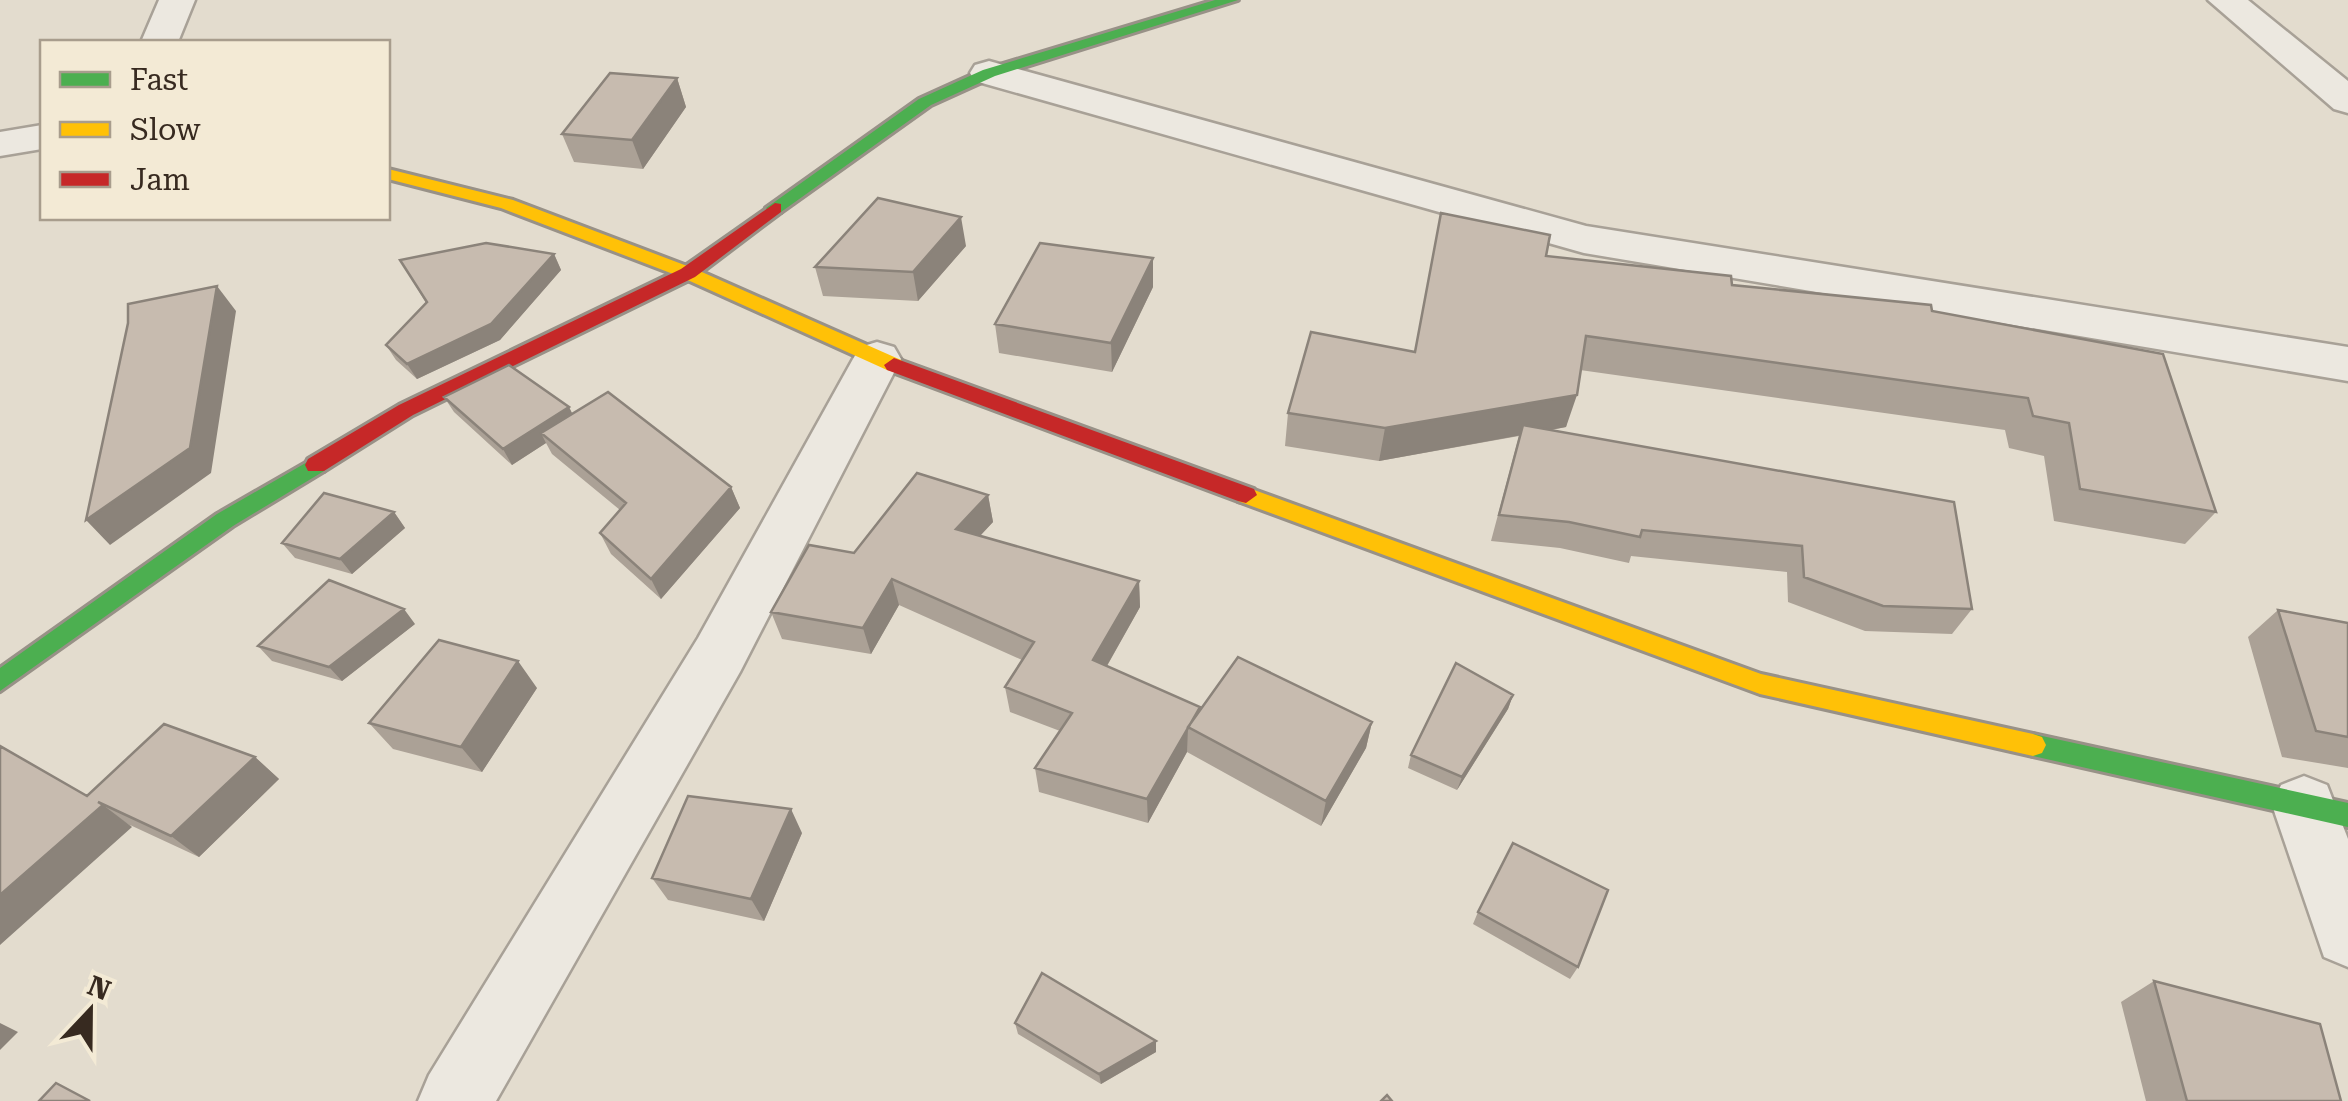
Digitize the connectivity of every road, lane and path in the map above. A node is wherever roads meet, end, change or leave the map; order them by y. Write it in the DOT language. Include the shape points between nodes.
graph roads {
  1 [pos="177,0"];
  2 [pos="1232,0"];
  3 [pos="2226,0"];
  4 [pos="161,40"];
  5 [pos="989,73"];
  6 [pos="2348,100"];
  7 [pos="40,137"];
  8 [pos="0,144"];
  9 [pos="390,175"];
  10 [pos="688,273"];
  11 [pos="877,359"];
  12 [pos="2348,364"];
  13 [pos="0,681"];
  14 [pos="2326,810"];
  15 [pos="2348,934"];
  16 [pos="455,1101"];
  1 -- 4 [label="street"];
  2 -- 5 [label="street"];
  3 -- 6 [label="street"];
  5 -- 10 [label="street" via="925,102"];
  5 -- 12 [label="street" via="1584,239"];
  7 -- 8 [label="street"];
  9 -- 10 [label="street" via="507,204"];
  10 -- 11 [label="street"];
  10 -- 13 [label="street" via="406,410 225,520"];
  11 -- 14 [label="street" via="1760,684"];
  11 -- 16 [label="street" via="718,656"];
  14 -- 15 [label="street"];
}
